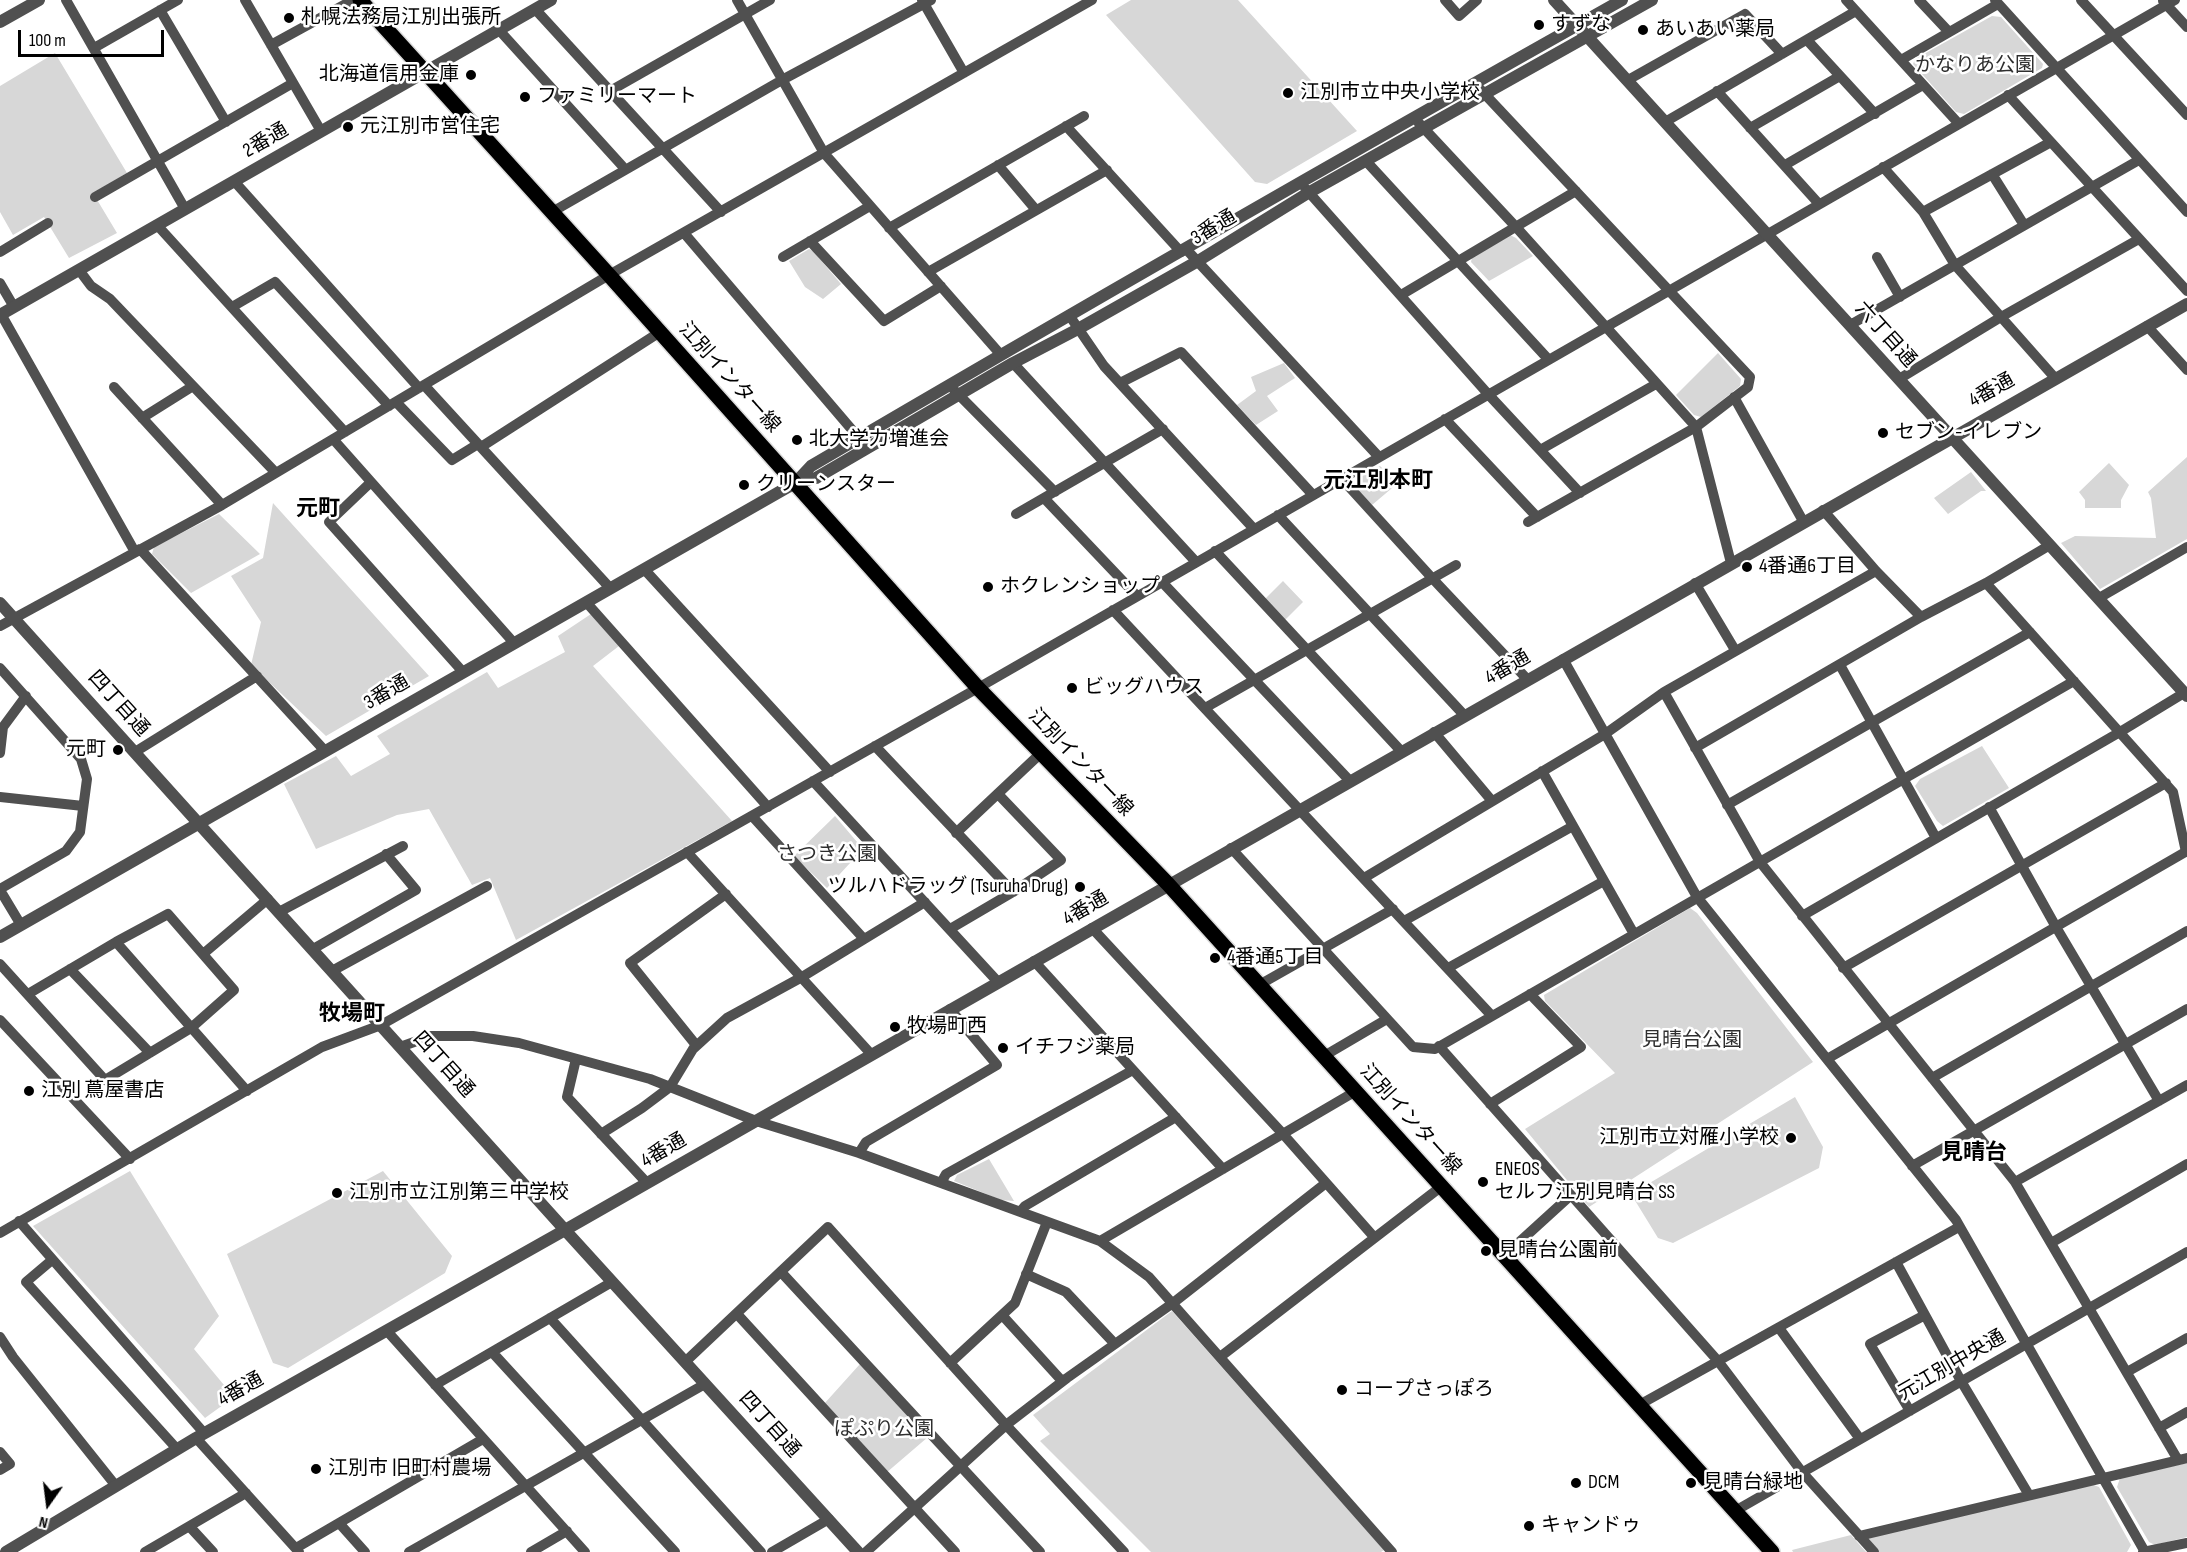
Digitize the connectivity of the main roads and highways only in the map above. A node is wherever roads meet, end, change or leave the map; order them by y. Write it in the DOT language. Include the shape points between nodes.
graph roads {
  1 [pos="360,0"];
  2 [pos="1772,1552"];
  1 -- 2 [label="main road, 江別インター線" via="978,688 1168,884"];
}
